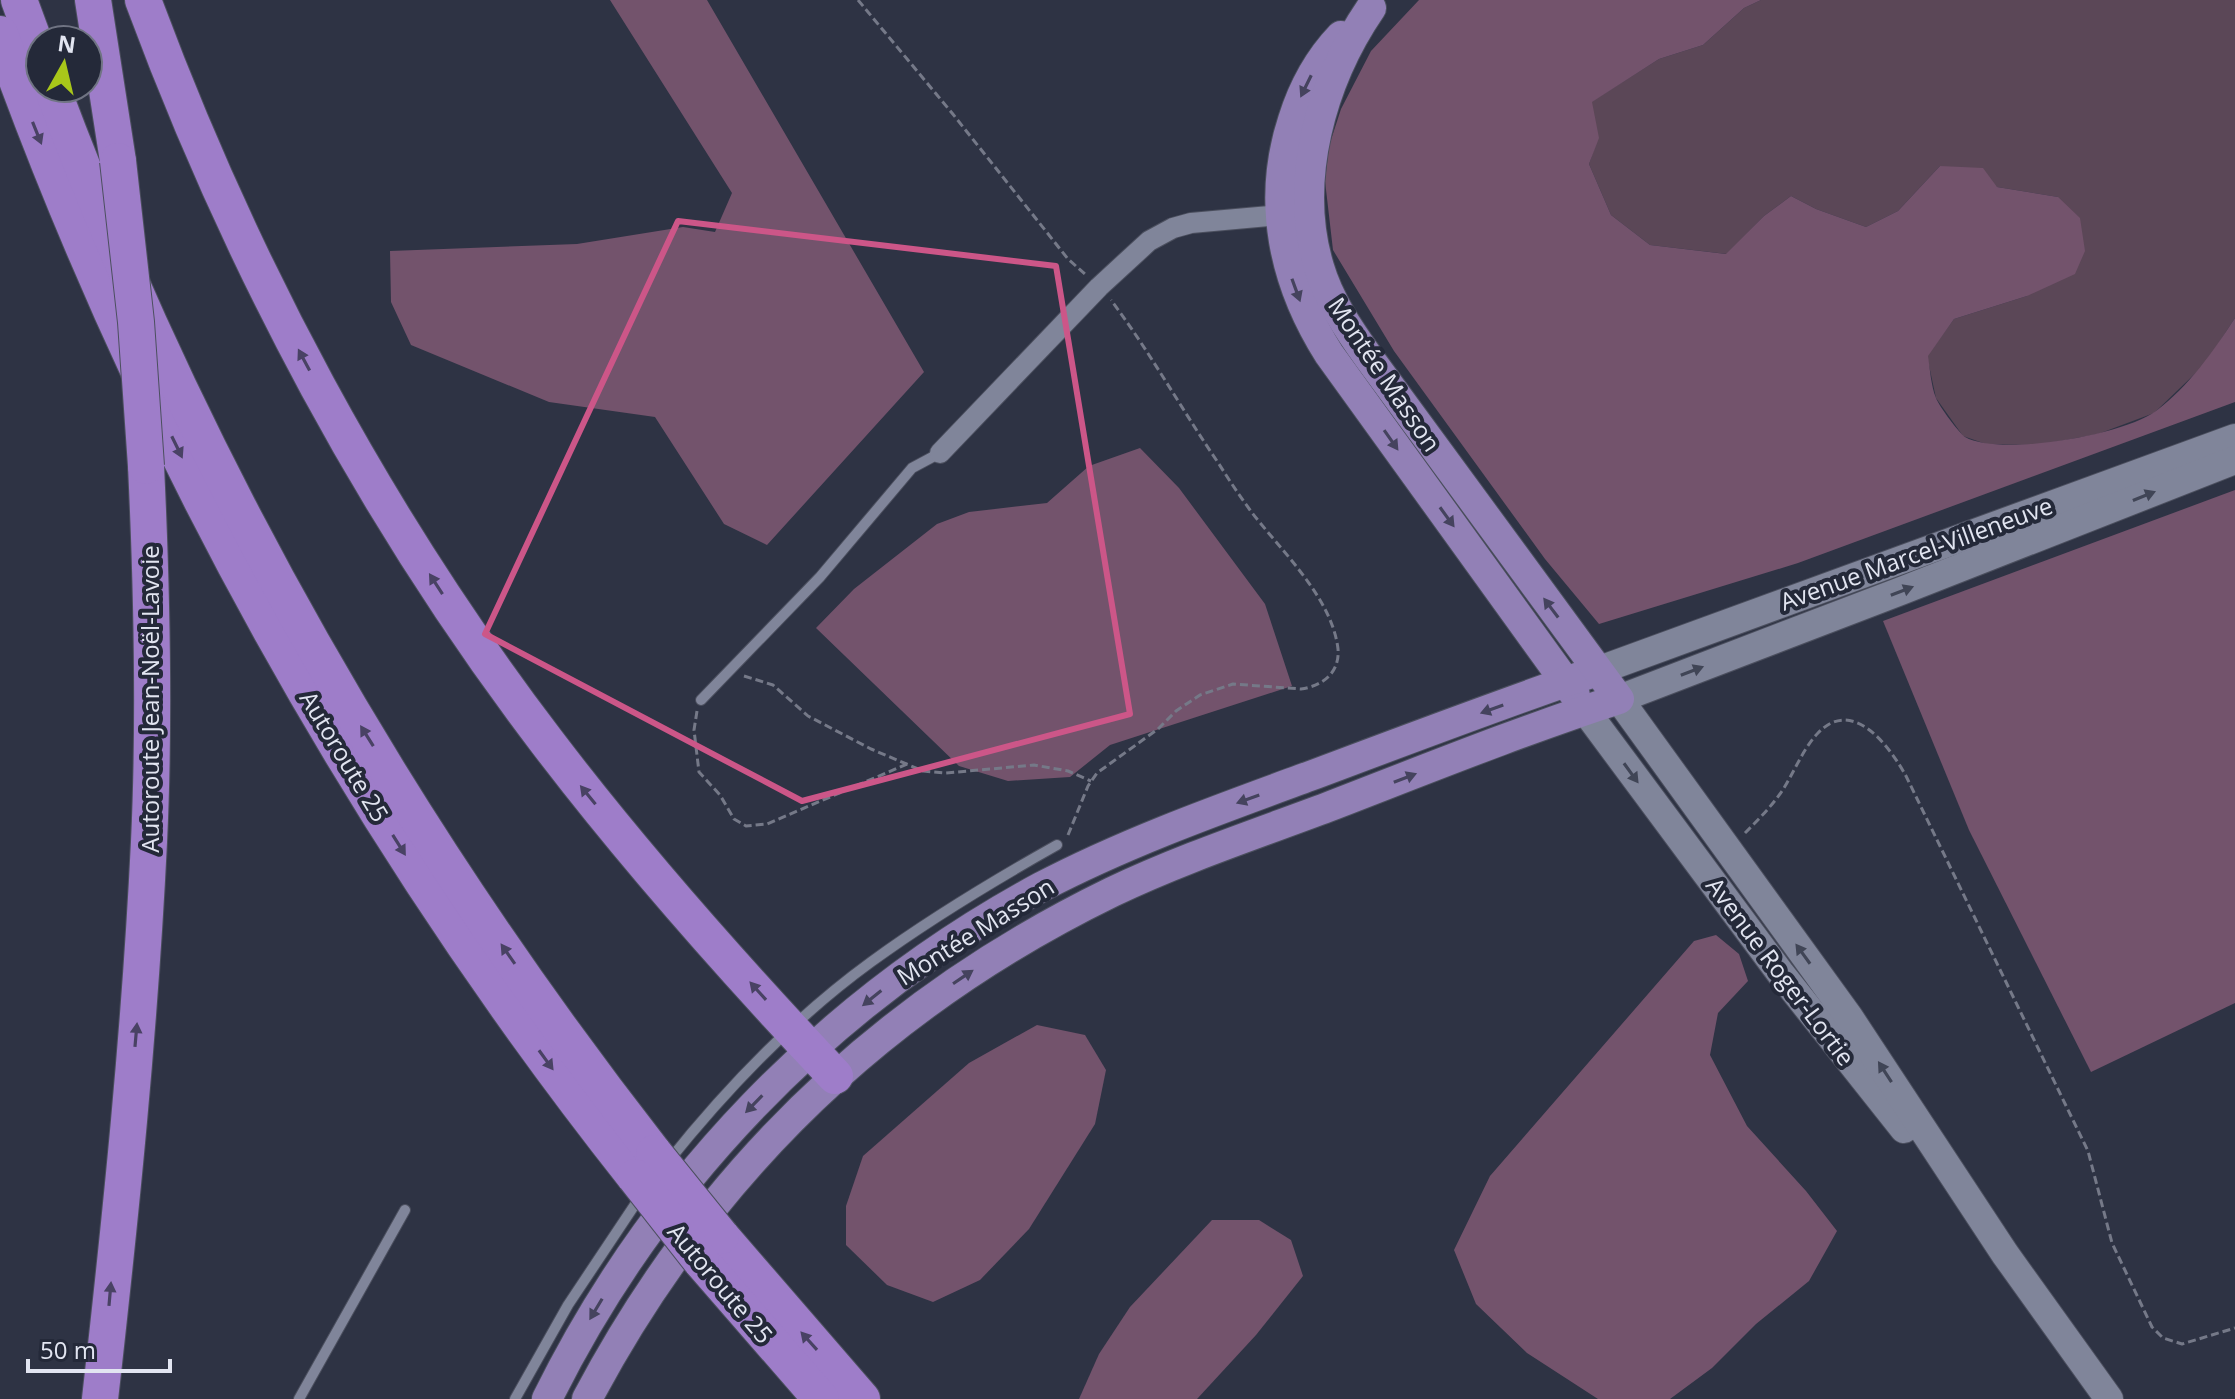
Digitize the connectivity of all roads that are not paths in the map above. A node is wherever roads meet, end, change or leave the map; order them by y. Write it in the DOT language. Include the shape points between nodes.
graph roads {
  1 [pos="19,0"];
  2 [pos="93,0"];
  3 [pos="143,0"];
  4 [pos="1374,4"];
  5 [pos="28,24"];
  6 [pos="0,34"];
  7 [pos="59,104"];
  8 [pos="1295,214"];
  9 [pos="2235,438"];
  10 [pos="940,453"];
  11 [pos="2235,460"];
  12 [pos="1597,671"];
  13 [pos="1565,682"];
  14 [pos="1619,699"];
  15 [pos="701,700"];
  16 [pos="1585,710"];
  17 [pos="1057,845"];
  18 [pos="801,1039"];
  19 [pos="835,1076"];
  20 [pos="644,1165"];
  21 [pos="405,1210"];
  22 [pos="711,1249"];
  23 [pos="2005,1254"];
  24 [pos="100,1399"];
  25 [pos="299,1399"];
  26 [pos="515,1399"];
  27 [pos="547,1399"];
  28 [pos="587,1399"];
  29 [pos="821,1399"];
  30 [pos="862,1399"];
  31 [pos="2109,1399"];
  1 -- 5 [label="highway"];
  24 -- 2 [label="highway, Autoroute Jean-Noël-Lavoie, one-way, bridge" via="135,1047 149,842 152,608 136,322"];
  18 -- 3 [label="highway, one-way" via="582,787 491,665 403,532 326,402 260,274"];
  4 -- 8 [label="main road, Montée Masson" via="1332,47 1307,83 1284,151 1280,183"];
  6 -- 20 [label="highway, Autoroute 25, one-way" via="62,195 134,358 272,632 443,913 519,1022"];
  20 -- 7 [label="highway, Autoroute 25, one-way" via="578,1053 485,922 325,665 152,329"];
  8 -- 10 [label="street" via="1208,220 1173,228 1141,248"];
  12 -- 8 [label="main road, Montée Masson, one-way" via="1343,320"];
  8 -- 13 [label="main road, Montée Masson, one-way" via="1291,276 1314,330"];
  9 -- 12 [label="street, Avenue Marcel-Villeneuve"];
  10 -- 15 [label="lane" via="912,468 820,577"];
  14 -- 11 [label="street, Avenue Marcel-Villeneuve, one-way"];
  12 -- 13 [label="main road, Montée Masson"];
  12 -- 14 [label="main road, Avenue Roger-Lortie"];
  13 -- 16 [label="main road, Avenue Roger-Lortie"];
  13 -- 18 [label="main road, Montée Masson, one-way" via="1210,813 1067,874 1002,909 875,996"];
  14 -- 16 [label="main road, Montée Masson"];
  23 -- 14 [label="street, Avenue Roger-Lortie, one-way" via="1849,1017"];
  19 -- 16 [label="main road, Montée Masson, one-way" via="977,967 1114,891"];
  16 -- 23 [label="street, Avenue Roger-Lortie, one-way" via="1827,1035"];
  17 -- 18 [label="lane" via="870,963"];
  18 -- 19 [label="highway"];
  18 -- 26 [label="lane" via="741,1078 627,1213"];
  18 -- 27 [label="main road, Montée Masson, one-way" via="651,1226 602,1299"];
  19 -- 28 [label="main road, Montée Masson" via="741,1171 674,1255"];
  20 -- 22 [label="highway, Autoroute 25, bridge"];
  21 -- 25 [label="lane"];
  22 -- 29 [label="highway, Autoroute 25"];
  30 -- 22 [label="highway, Autoroute 25, one-way"];
  23 -- 31 [label="street, Avenue Roger-Lortie"];
}
